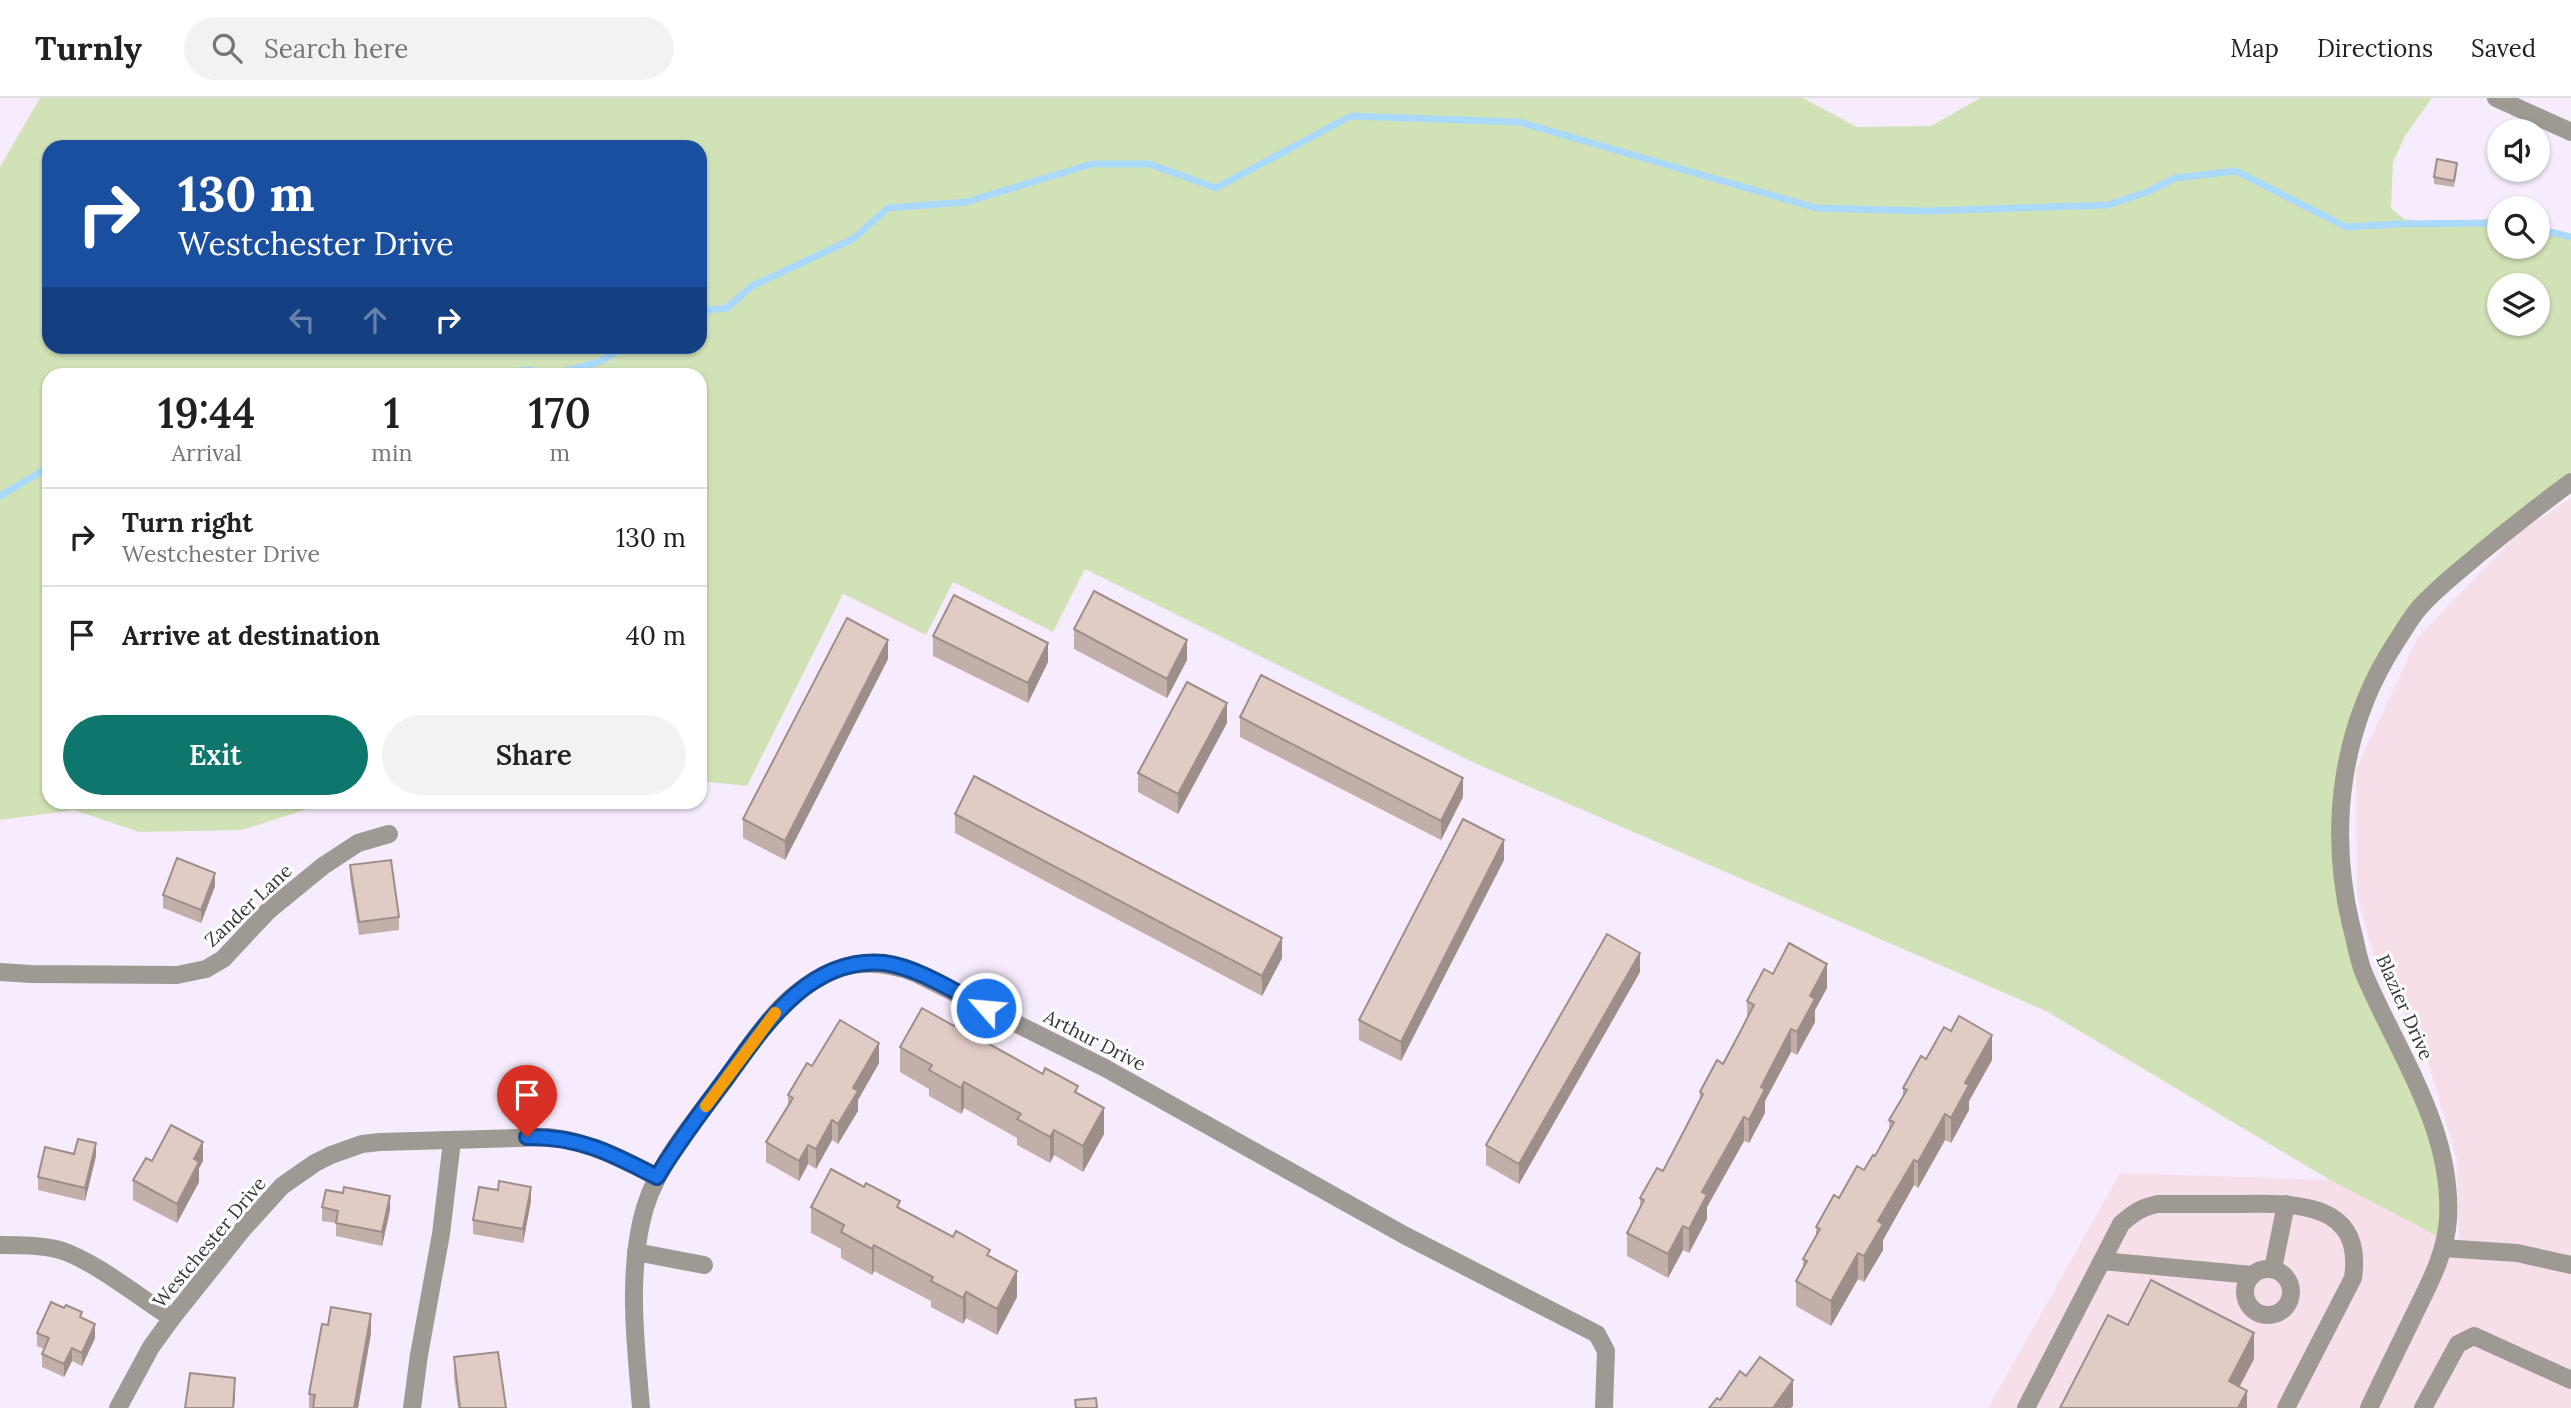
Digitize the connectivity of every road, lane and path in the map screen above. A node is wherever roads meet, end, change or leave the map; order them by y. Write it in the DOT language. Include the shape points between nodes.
graph roads {
  1 [pos="2496,98"];
  2 [pos="2571,131"];
  3 [pos="2571,482"];
  4 [pos="389,834"];
  5 [pos="0,972"];
  6 [pos="452,1141"];
  7 [pos="657,1177"];
  8 [pos="2286,1205"];
  9 [pos="0,1245"];
  10 [pos="2443,1248"];
  11 [pos="636,1252"];
  12 [pos="2102,1261"];
  13 [pos="704,1265"];
  14 [pos="2571,1265"];
  15 [pos="2273,1269"];
  16 [pos="2252,1275"];
  17 [pos="172,1318"];
  18 [pos="2571,1380"];
  19 [pos="118,1408"];
  20 [pos="412,1408"];
  21 [pos="641,1408"];
  22 [pos="1604,1408"];
  23 [pos="2026,1408"];
  24 [pos="2286,1408"];
  25 [pos="2369,1408"];
  26 [pos="2423,1408"];
  1 -- 2 [label="street"];
  3 -- 10 [label="street, Blazier Drive" via="2442,584 2419,608 2374,677 2346,763 2340,811 2346,902 2364,974 2436,1128 2449,1198"];
  4 -- 5 [label="street, Zander Lane" via="358,843 323,866 268,911 223,959 206,969 177,975"];
  6 -- 7 [label="street, Westchester Drive" via="566,1139 596,1147"];
  6 -- 17 [label="street, Westchester Drive" via="362,1144 315,1163 265,1203"];
  6 -- 20 [label="street"];
  7 -- 11 [label="street, Arthur Drive" via="645,1206"];
  7 -- 22 [label="street, Arthur Drive" via="781,1006 830,972 857,964 886,964 915,973 1105,1068 1404,1235 1581,1324 1597,1334 1606,1352"];
  8 -- 12 [label="street" via="2143,1206 2121,1224"];
  8 -- 15 [label="street"];
  8 -- 24 [label="street" via="2307,1206 2343,1225 2356,1260 2353,1278"];
  9 -- 17 [label="street" via="60,1251"];
  10 -- 14 [label="street" via="2517,1253"];
  10 -- 25 [label="street, Blazier Drive"];
  11 -- 13 [label="street"];
  11 -- 21 [label="street, Arthur Drive" via="634,1303"];
  12 -- 16 [label="street"];
  12 -- 23 [label="street"];
  15 -- 16 [label="street"];
  15 -- 16 [label="street" via="2286,1277 2292,1292 2287,1306 2274,1315 2259,1314 2248,1304 2245,1289"];
  17 -- 19 [label="street, Westchester Drive"];
  18 -- 26 [label="street" via="2474,1336 2458,1344"];
}
